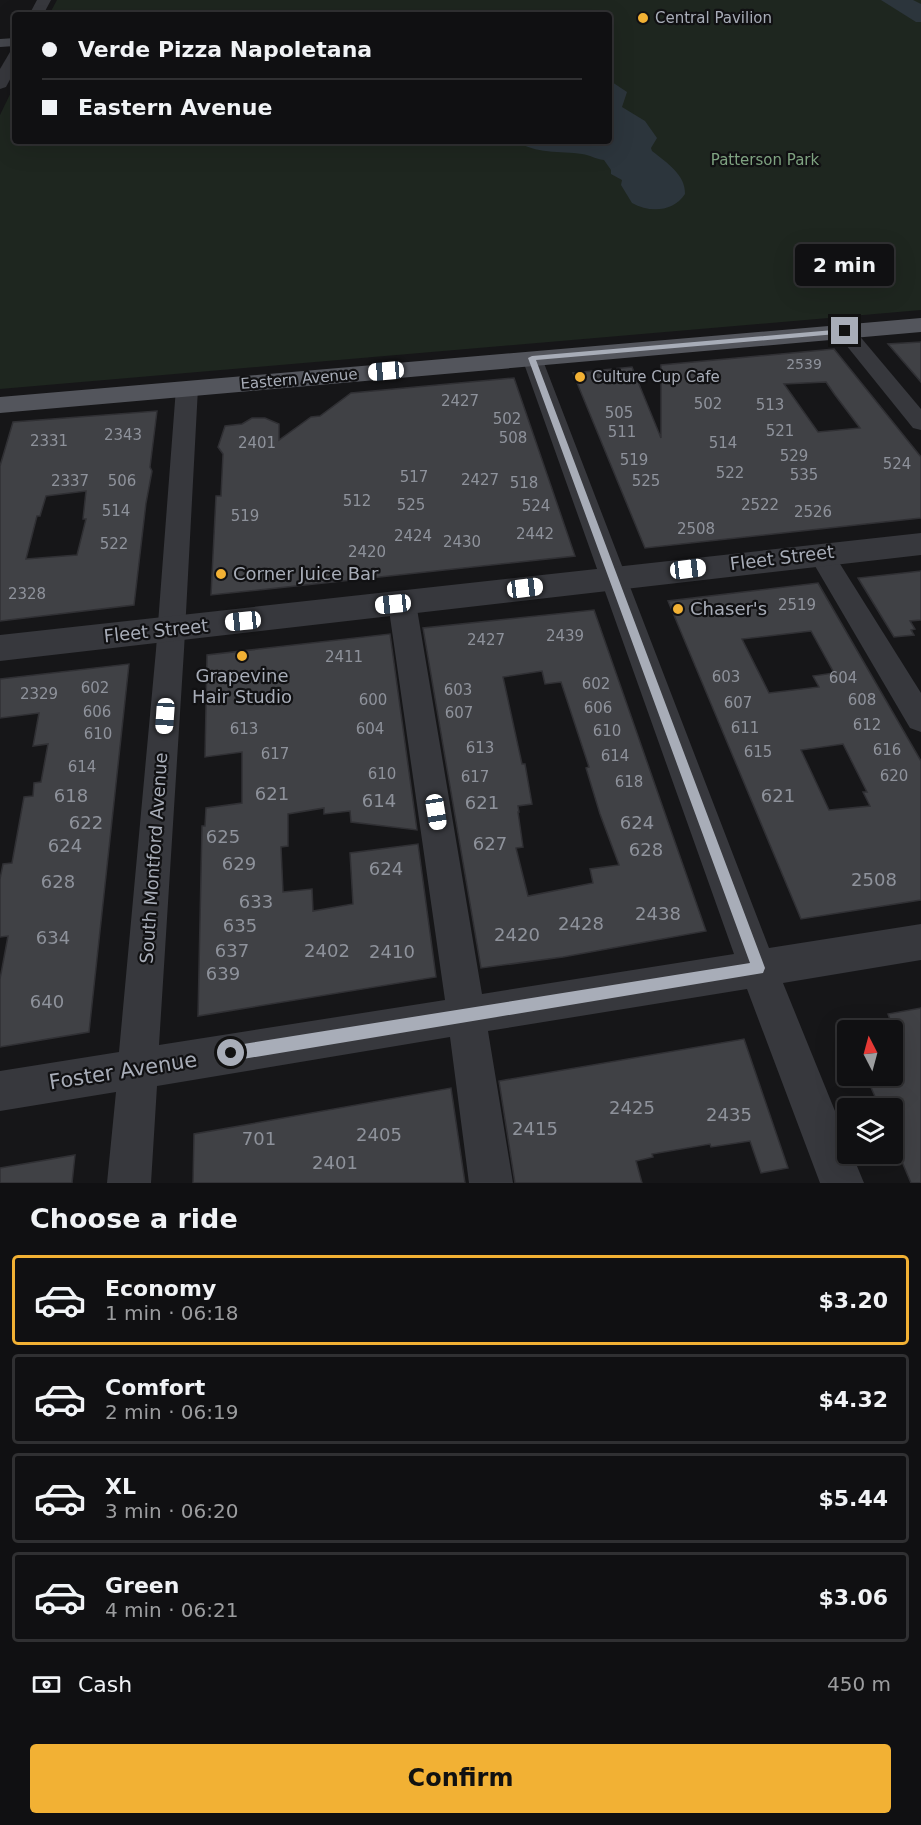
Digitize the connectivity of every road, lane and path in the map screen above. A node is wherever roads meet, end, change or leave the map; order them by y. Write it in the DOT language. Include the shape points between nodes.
graph roads {
  1 [pos="12,61"];
  2 [pos="0,84"];
  3 [pos="921,325"];
  4 [pos="845,331"];
  5 [pos="532,358"];
  6 [pos="187,388"];
  7 [pos="0,405"];
  8 [pos="921,423"];
  9 [pos="921,543"];
  10 [pos="821,554"];
  11 [pos="614,578"];
  12 [pos="402,603"];
  13 [pos="172,629"];
  14 [pos="0,648"];
  15 [pos="921,719"];
  16 [pos="921,942"];
  17 [pos="759,968"];
  18 [pos="466,1015"];
  19 [pos="137,1069"];
  20 [pos="0,1091"];
  21 [pos="129,1183"];
  22 [pos="491,1183"];
  23 [pos="842,1183"];
  1 -- 2 [label="street"];
  3 -- 4 [label="main road, Eastern Avenue"];
  4 -- 5 [label="main road, Eastern Avenue"];
  4 -- 8 [label="street"];
  5 -- 6 [label="main road, Eastern Avenue"];
  5 -- 11 [label="street"];
  6 -- 7 [label="main road, Eastern Avenue"];
  6 -- 13 [label="street, South Montford Avenue"];
  9 -- 10 [label="street, Fleet Street"];
  10 -- 11 [label="street, Fleet Street"];
  10 -- 15 [label="street"];
  11 -- 12 [label="street, Fleet Street"];
  11 -- 17 [label="street"];
  12 -- 13 [label="street, Fleet Street"];
  12 -- 18 [label="street"];
  13 -- 14 [label="street, Fleet Street"];
  13 -- 19 [label="street, South Montford Avenue"];
  16 -- 17 [label="street, Foster Avenue"];
  17 -- 18 [label="street, Foster Avenue"];
  17 -- 23 [label="street"];
  18 -- 19 [label="street, Foster Avenue"];
  18 -- 22 [label="street"];
  19 -- 20 [label="street, Foster Avenue"];
  19 -- 21 [label="street, South Montford Avenue"];
}
